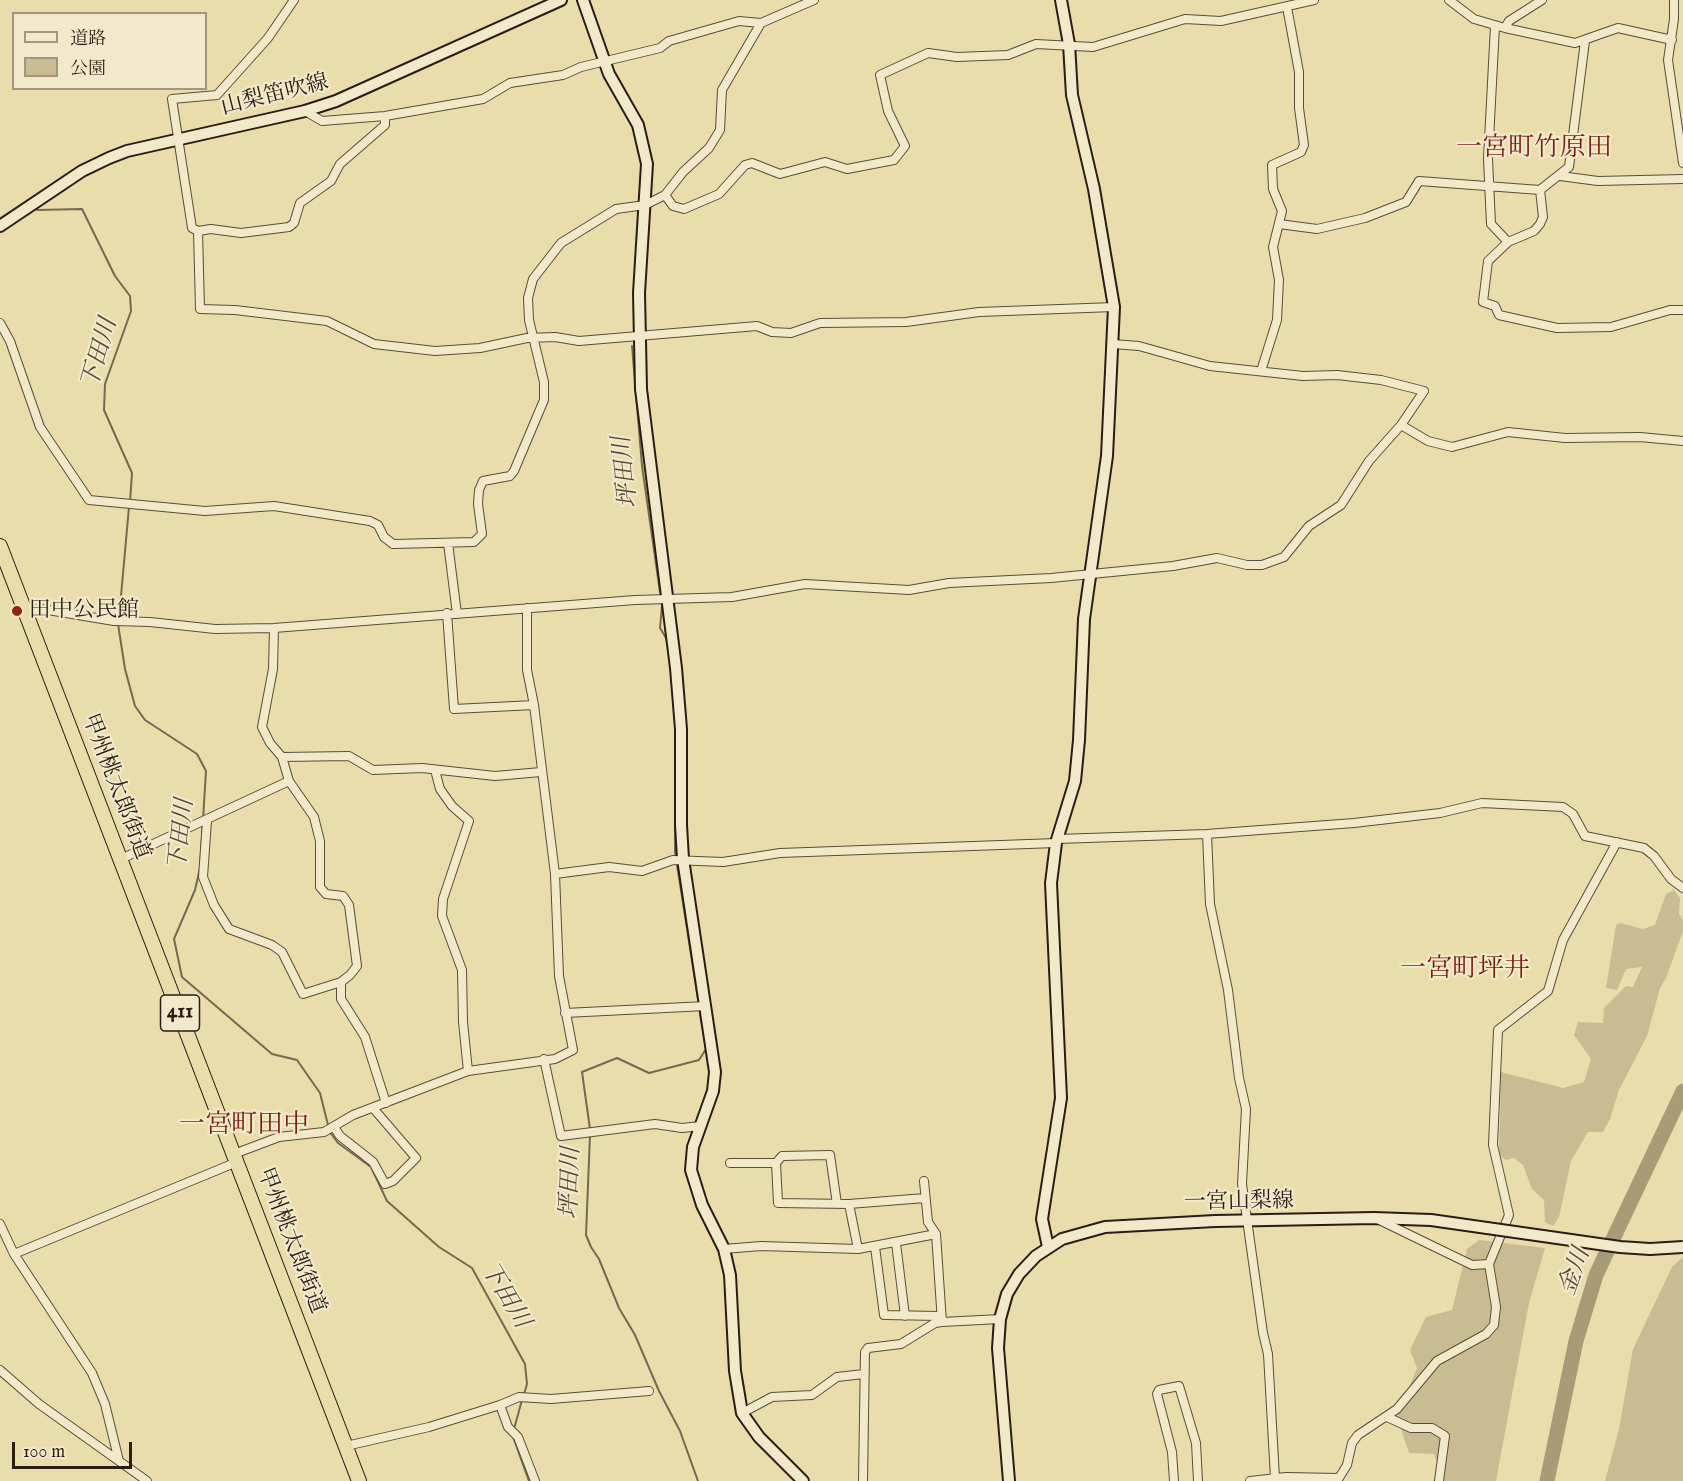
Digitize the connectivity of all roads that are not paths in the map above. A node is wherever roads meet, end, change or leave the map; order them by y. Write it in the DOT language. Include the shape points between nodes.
graph roads {
  1 [pos="294,0"];
  2 [pos="561,0"];
  3 [pos="583,0"];
  4 [pos="814,0"];
  5 [pos="1061,0"];
  6 [pos="1314,0"];
  7 [pos="1449,0"];
  8 [pos="1542,0"];
  9 [pos="1674,0"];
  10 [pos="1287,7"];
  11 [pos="761,23"];
  12 [pos="1495,26"];
  13 [pos="1505,28"];
  14 [pos="1585,40"];
  15 [pos="1672,40"];
  16 [pos="1069,44"];
  17 [pos="603,60"];
  18 [pos="305,111"];
  19 [pos="385,116"];
  20 [pos="178,139"];
  21 [pos="1683,164"];
  22 [pos="1560,176"];
  23 [pos="1683,179"];
  24 [pos="1490,186"];
  25 [pos="1540,190"];
  26 [pos="664,195"];
  27 [pos="645,205"];
  28 [pos="1279,224"];
  29 [pos="0,226"];
  30 [pos="198,231"];
  31 [pos="1508,242"];
  32 [pos="1114,307"];
  33 [pos="1683,310"];
  34 [pos="0,323"];
  35 [pos="640,335"];
  36 [pos="534,338"];
  37 [pos="1113,344"];
  38 [pos="1261,371"];
  39 [pos="1401,425"];
  40 [pos="1683,441"];
  41 [pos="448,543"];
  42 [pos="0,546"];
  43 [pos="1089,574"];
  44 [pos="666,600"];
  45 [pos="527,608"];
  46 [pos="25,610"];
  47 [pos="447,613"];
  48 [pos="457,614"];
  49 [pos="274,628"];
  50 [pos="534,705"];
  51 [pos="282,757"];
  52 [pos="435,770"];
  53 [pos="541,772"];
  54 [pos="289,781"];
  55 [pos="206,821"];
  56 [pos="1207,834"];
  57 [pos="1056,841"];
  58 [pos="1617,842"];
  59 [pos="121,859"];
  60 [pos="679,860"];
  61 [pos="555,874"];
  62 [pos="1683,888"];
  63 [pos="341,982"];
  64 [pos="706,1006"];
  65 [pos="565,1013"];
  66 [pos="544,1059"];
  67 [pos="468,1071"];
  68 [pos="386,1103"];
  69 [pos="373,1108"];
  70 [pos="701,1126"];
  71 [pos="334,1127"];
  72 [pos="236,1158"];
  73 [pos="730,1162"];
  74 [pos="776,1163"];
  75 [pos="924,1181"];
  76 [pos="925,1198"];
  77 [pos="837,1204"];
  78 [pos="849,1204"];
  79 [pos="1374,1218"];
  80 [pos="1245,1222"];
  81 [pos="0,1224"];
  82 [pos="936,1234"];
  83 [pos="896,1243"];
  84 [pos="875,1247"];
  85 [pos="1048,1247"];
  86 [pos="1683,1247"];
  87 [pos="724,1249"];
  88 [pos="858,1249"];
  89 [pos="15,1254"];
  90 [pos="1489,1264"];
  91 [pos="905,1316"];
  92 [pos="940,1319"];
  93 [pos="1000,1319"];
  94 [pos="0,1370"];
  95 [pos="864,1374"];
  96 [pos="649,1392"];
  97 [pos="500,1405"];
  98 [pos="742,1413"];
  99 [pos="1387,1417"];
  100 [pos="346,1446"];
  101 [pos="119,1461"];
  102 [pos="1275,1478"];
  103 [pos="147,1481"];
  104 [pos="359,1481"];
  105 [pos="535,1481"];
  106 [pos="803,1481"];
  107 [pos="863,1481"];
  108 [pos="1009,1481"];
  109 [pos="1174,1481"];
  110 [pos="1198,1481"];
  111 [pos="1250,1481"];
  112 [pos="1439,1481"];
  1 -- 20 [label="street" via="268,38 217,96 172,99"];
  2 -- 18 [label="street, 山梨笛吹線" via="363,90"];
  3 -- 17 [label="street"];
  4 -- 11 [label="street"];
  5 -- 16 [label="street"];
  6 -- 10 [label="street"];
  7 -- 12 [label="street" via="1474,19"];
  8 -- 13 [label="street" via="1509,21"];
  9 -- 15 [label="street"];
  10 -- 16 [label="street" via="1221,21 1185,19 1093,47"];
  10 -- 28 [label="street" via="1299,72 1304,145 1301,152 1272,165 1273,189 1282,211"];
  11 -- 17 [label="street" via="739,21 669,41 660,48"];
  11 -- 26 [label="street" via="722,90 720,130 709,148"];
  12 -- 13 [label="street"];
  12 -- 24 [label="street"];
  13 -- 14 [label="street" via="1575,43"];
  14 -- 15 [label="street" via="1618,28"];
  14 -- 22 [label="street" via="1569,166"];
  15 -- 21 [label="street" via="1668,60"];
  16 -- 26 [label="street" via="1036,44 1008,55 957,57 928,53 880,75 888,111 905,146 894,160 847,169 825,162 780,174 752,163 745,165 719,194 684,209 673,206"];
  16 -- 32 [label="street" via="1072,95 1094,189"];
  17 -- 19 [label="street" via="562,75 510,83 483,99"];
  17 -- 27 [label="street" via="633,112 644,142"];
  18 -- 19 [label="street" via="322,121"];
  18 -- 20 [label="street, 山梨笛吹線"];
  19 -- 30 [label="street" via="385,125 340,164 331,181 300,203 290,227 241,233"];
  20 -- 29 [label="street, 山梨笛吹線" via="127,151 95,164"];
  20 -- 30 [label="street" via="192,228"];
  22 -- 23 [label="street" via="1598,181"];
  22 -- 25 [label="street"];
  24 -- 25 [label="street"];
  24 -- 28 [label="street" via="1419,180 1406,202 1365,218 1317,229"];
  24 -- 31 [label="street" via="1491,224"];
  25 -- 31 [label="street" via="1540,224 1534,231"];
  26 -- 27 [label="street"];
  27 -- 35 [label="street"];
  27 -- 36 [label="street" via="616,209 561,243 533,279 528,298"];
  28 -- 38 [label="street" via="1273,247 1279,280 1277,320"];
  30 -- 36 [label="street" via="200,309 327,321 374,344 412,350 480,348"];
  31 -- 33 [label="street" via="1488,261 1483,302 1496,306 1499,315 1557,328 1611,327"];
  32 -- 35 [label="street" via="979,312 906,322 820,323 791,333 758,326"];
  32 -- 37 [label="street"];
  34 -- 41 [label="street" via="10,340 40,427 89,500 206,511 274,506 370,521 393,544"];
  35 -- 36 [label="street" via="579,341"];
  35 -- 44 [label="street" via="647,451"];
  36 -- 41 [label="street" via="544,382 541,411 510,476 483,481 479,490 482,534 474,542"];
  37 -- 38 [label="street" via="1139,346 1210,366"];
  37 -- 43 [label="street" via="1107,456"];
  38 -- 39 [label="street" via="1381,380 1424,391"];
  39 -- 40 [label="street" via="1428,441 1452,447 1508,432 1565,438"];
  39 -- 43 [label="street" via="1369,461 1341,505 1309,526 1278,560 1254,566 1211,558"];
  41 -- 48 [label="street"];
  42 -- 46 [label="highway, 甲州桃太郎街道 / 411"];
  43 -- 44 [label="street" via="949,583 909,590 805,584 732,597"];
  43 -- 57 [label="street" via="1075,781"];
  44 -- 45 [label="street"];
  44 -- 60 [label="street" via="681,729"];
  45 -- 48 [label="street"];
  45 -- 50 [label="street" via="526,670"];
  46 -- 49 [label="street" via="42,609 118,622 215,629"];
  46 -- 59 [label="highway, 甲州桃太郎街道 / 411"];
  47 -- 48 [label="street"];
  47 -- 49 [label="street"];
  47 -- 50 [label="street" via="454,709"];
  49 -- 51 [label="street" via="273,669 262,727"];
  50 -- 53 [label="street"];
  51 -- 52 [label="street" via="349,756 373,770"];
  51 -- 54 [label="street"];
  52 -- 53 [label="street" via="495,776"];
  52 -- 67 [label="street" via="440,789 469,821 442,916 462,970"];
  53 -- 61 [label="street"];
  54 -- 55 [label="street"];
  54 -- 63 [label="street" via="308,804 318,829 320,887 326,894 343,896 349,905 357,966"];
  55 -- 59 [label="street"];
  55 -- 63 [label="street" via="203,877 213,905 229,929 282,952 303,994"];
  56 -- 57 [label="street"];
  56 -- 58 [label="street" via="1440,813 1482,802 1563,807 1573,814 1585,836"];
  56 -- 80 [label="street" via="1210,904 1246,1109 1241,1170"];
  57 -- 60 [label="street" via="780,853 723,862"];
  57 -- 85 [label="street" via="1051,883 1061,1098 1042,1219"];
  58 -- 62 [label="street" via="1649,852"];
  58 -- 90 [label="street" via="1563,940 1548,991 1498,1030 1493,1145 1509,1215"];
  59 -- 72 [label="highway, 甲州桃太郎街道 / 411"];
  60 -- 61 [label="street" via="642,871 609,867"];
  60 -- 64 [label="street"];
  61 -- 65 [label="street" via="559,976"];
  63 -- 68 [label="street" via="341,999 365,1037"];
  64 -- 65 [label="street"];
  64 -- 70 [label="street" via="715,1072"];
  65 -- 66 [label="street" via="573,1050 555,1059"];
  66 -- 67 [label="street"];
  66 -- 70 [label="street" via="561,1136 655,1124"];
  67 -- 68 [label="street"];
  68 -- 69 [label="street"];
  69 -- 71 [label="street"];
  69 -- 71 [label="street" via="416,1158 385,1184 373,1162"];
  70 -- 87 [label="street" via="693,1147 691,1170 702,1205"];
  71 -- 72 [label="street" via="279,1137"];
  72 -- 89 [label="street"];
  72 -- 100 [label="highway, 甲州桃太郎街道 / 411"];
  73 -- 74 [label="street"];
  74 -- 77 [label="street" via="778,1203"];
  74 -- 77 [label="street" via="782,1156 830,1155"];
  75 -- 76 [label="street"];
  76 -- 78 [label="street"];
  76 -- 82 [label="street" via="928,1222"];
  77 -- 78 [label="street"];
  78 -- 88 [label="street"];
  79 -- 80 [label="street, 一宮山梨線"];
  79 -- 86 [label="street, 一宮山梨線, bridge" via="1431,1220 1620,1247"];
  79 -- 90 [label="street" via="1472,1265"];
  80 -- 85 [label="street, 一宮山梨線" via="1105,1227"];
  80 -- 102 [label="street" via="1268,1354"];
  81 -- 89 [label="street"];
  82 -- 83 [label="street"];
  82 -- 92 [label="street"];
  83 -- 84 [label="street"];
  83 -- 91 [label="street"];
  84 -- 88 [label="street"];
  84 -- 91 [label="street" via="884,1315"];
  85 -- 93 [label="street, 一宮山梨線" via="1019,1274 1007,1294"];
  87 -- 88 [label="street"];
  87 -- 98 [label="street" via="730,1275 735,1371"];
  89 -- 101 [label="street" via="92,1373 105,1404"];
  90 -- 99 [label="street" via="1496,1307 1491,1330 1437,1361"];
  91 -- 92 [label="street"];
  92 -- 93 [label="street"];
  92 -- 95 [label="street" via="901,1344 868,1348"];
  93 -- 108 [label="street, 一宮山梨線" via="998,1348"];
  94 -- 101 [label="street" via="39,1404"];
  95 -- 98 [label="street" via="837,1377 812,1395 772,1396"];
  95 -- 107 [label="street"];
  96 -- 97 [label="street" via="551,1399 529,1396"];
  97 -- 100 [label="street"];
  97 -- 105 [label="street"];
  98 -- 106 [label="street" via="759,1437"];
  99 -- 102 [label="street" via="1354,1439 1340,1478"];
  99 -- 112 [label="street" via="1411,1428 1432,1428 1445,1436"];
  100 -- 104 [label="highway, 甲州桃太郎街道 / 411"];
  101 -- 103 [label="street"];
  102 -- 111 [label="street"];
  109 -- 110 [label="street" via="1172,1452 1157,1394 1159,1390 1179,1386 1196,1443"];
}
